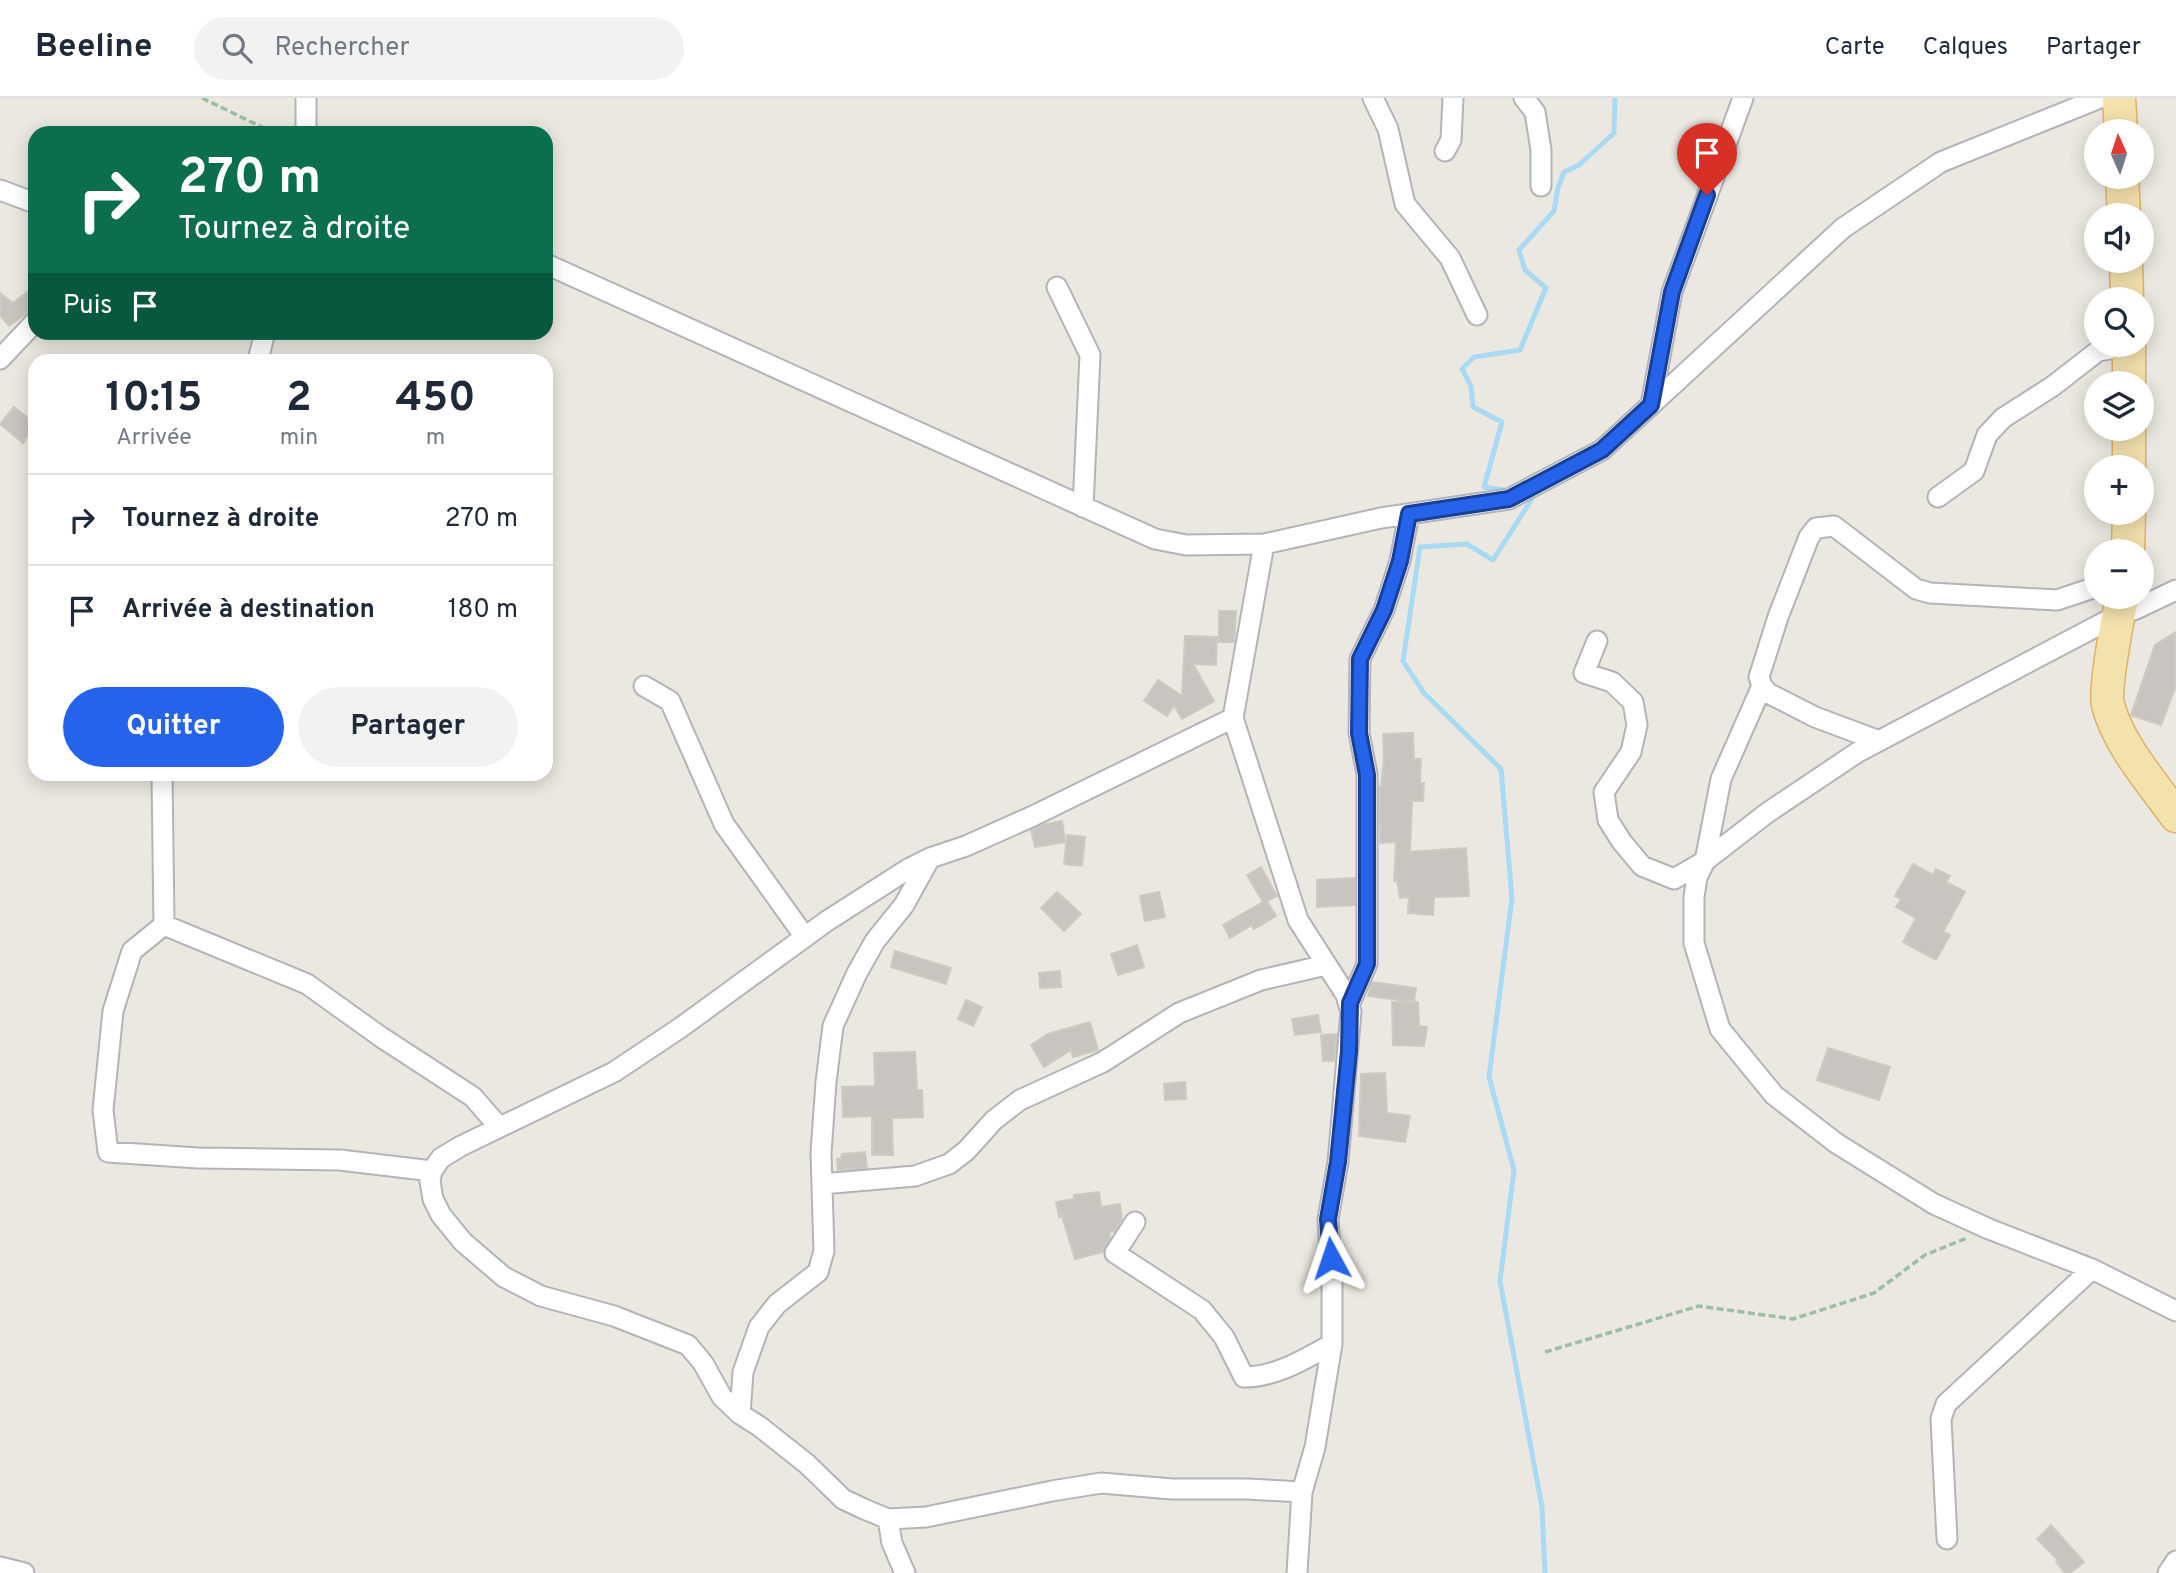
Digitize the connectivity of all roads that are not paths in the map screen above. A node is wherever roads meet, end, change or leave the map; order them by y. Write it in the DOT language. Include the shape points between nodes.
graph roads {
  1 [pos="306,98"];
  2 [pos="1373,98"];
  3 [pos="1453,98"];
  4 [pos="1743,98"];
  5 [pos="2100,98"];
  6 [pos="2119,98"];
  7 [pos="1529,101"];
  8 [pos="2120,119"];
  9 [pos="306,126"];
  10 [pos="1445,150"];
  11 [pos="1541,186"];
  12 [pos="0,190"];
  13 [pos="28,200"];
  14 [pos="553,267"];
  15 [pos="1057,287"];
  16 [pos="1477,315"];
  17 [pos="28,329"];
  18 [pos="2090,357"];
  19 [pos="0,359"];
  20 [pos="1651,405"];
  21 [pos="1938,497"];
  22 [pos="1083,507"];
  23 [pos="1409,514"];
  24 [pos="1264,544"];
  25 [pos="2176,590"];
  26 [pos="2084,591"];
  27 [pos="2154,600"];
  28 [pos="2115,609"];
  29 [pos="2120,609"];
  30 [pos="1597,641"];
  31 [pos="644,686"];
  32 [pos="1762,686"];
  33 [pos="1233,718"];
  34 [pos="1879,741"];
  35 [pos="162,781"];
  36 [pos="2176,816"];
  37 [pos="930,858"];
  38 [pos="1705,861"];
  39 [pos="164,925"];
  40 [pos="805,937"];
  41 [pos="1326,965"];
  42 [pos="1350,1003"];
  43 [pos="499,1127"];
  44 [pos="432,1171"];
  45 [pos="821,1184"];
  46 [pos="1135,1222"];
  47 [pos="2092,1269"];
  48 [pos="2176,1311"];
  49 [pos="1332,1344"];
  50 [pos="740,1414"];
  51 [pos="1302,1492"];
  52 [pos="888,1519"];
  53 [pos="1948,1539"];
  54 [pos="2176,1561"];
  55 [pos="0,1567"];
  56 [pos="24,1573"];
  57 [pos="905,1573"];
  58 [pos="1297,1573"];
  59 [pos="2168,1573"];
  1 -- 9 [label="street"];
  2 -- 16 [label="street" via="1388,129 1405,204 1450,258"];
  3 -- 10 [label="street" via="1451,139"];
  4 -- 20 [label="street" via="1672,292"];
  5 -- 20 [label="street" via="1941,162 1843,228"];
  6 -- 8 [label="main road"];
  7 -- 11 [label="street" via="1541,150"];
  12 -- 13 [label="street"];
  14 -- 22 [label="street"];
  15 -- 22 [label="street" via="1090,355"];
  17 -- 19 [label="street"];
  18 -- 21 [label="street" via="2003,418 1987,435 1974,471"];
  20 -- 23 [label="street" via="1602,450 1509,499"];
  22 -- 24 [label="street" via="1155,539 1186,545"];
  23 -- 24 [label="street"];
  23 -- 42 [label="street" via="1384,610 1360,659 1359,733 1367,775 1367,964"];
  24 -- 33 [label="street"];
  25 -- 27 [label="street"];
  26 -- 32 [label="street" via="2057,600 1930,593 1916,589 1834,526 1816,528 1778,617 1759,677"];
  28 -- 34 [label="street"];
  29 -- 36 [label="main road" via="2107,703 2125,744"];
  30 -- 38 [label="street" via="1584,673 1612,682 1633,702 1636,725 1631,752 1604,792 1608,820 1642,866 1674,879"];
  31 -- 40 [label="street" via="670,701 724,824"];
  32 -- 34 [label="street" via="1815,717"];
  32 -- 38 [label="street" via="1721,779"];
  33 -- 37 [label="street" via="1034,816"];
  33 -- 41 [label="street" via="1298,920"];
  34 -- 38 [label="street" via="1767,813"];
  35 -- 39 [label="street"];
  37 -- 40 [label="street"];
  37 -- 45 [label="street" via="904,905 875,941 834,1026"];
  38 -- 47 [label="street" via="1695,887 1694,943 1720,1029 1773,1095 1836,1143 1934,1204"];
  39 -- 43 [label="street" via="307,984 473,1097"];
  39 -- 44 [label="street" via="132,951 113,1012 103,1110 108,1152 340,1160"];
  40 -- 43 [label="street" via="614,1072"];
  41 -- 42 [label="street"];
  41 -- 45 [label="street" via="1261,980 1179,1013 1103,1062 1020,1100 949,1164 915,1176"];
  42 -- 49 [label="street" via="1339,1150 1328,1219"];
  43 -- 44 [label="street" via="441,1158"];
  44 -- 50 [label="street" via="433,1199 440,1214 463,1242 505,1277 541,1296 614,1316 688,1345 722,1397"];
  45 -- 50 [label="street" via="824,1251 818,1272 777,1304 759,1327 743,1372"];
  46 -- 49 [label="street" via="1115,1254 1202,1310 1224,1337 1244,1377 1263,1377"];
  47 -- 48 [label="street"];
  47 -- 53 [label="street" via="1942,1411"];
  49 -- 51 [label="street" via="1315,1447"];
  50 -- 52 [label="street" via="807,1464 843,1499"];
  51 -- 52 [label="street" via="1101,1483 926,1517"];
  51 -- 58 [label="street"];
  52 -- 57 [label="street"];
  54 -- 59 [label="street"];
  55 -- 56 [label="street"];
}
